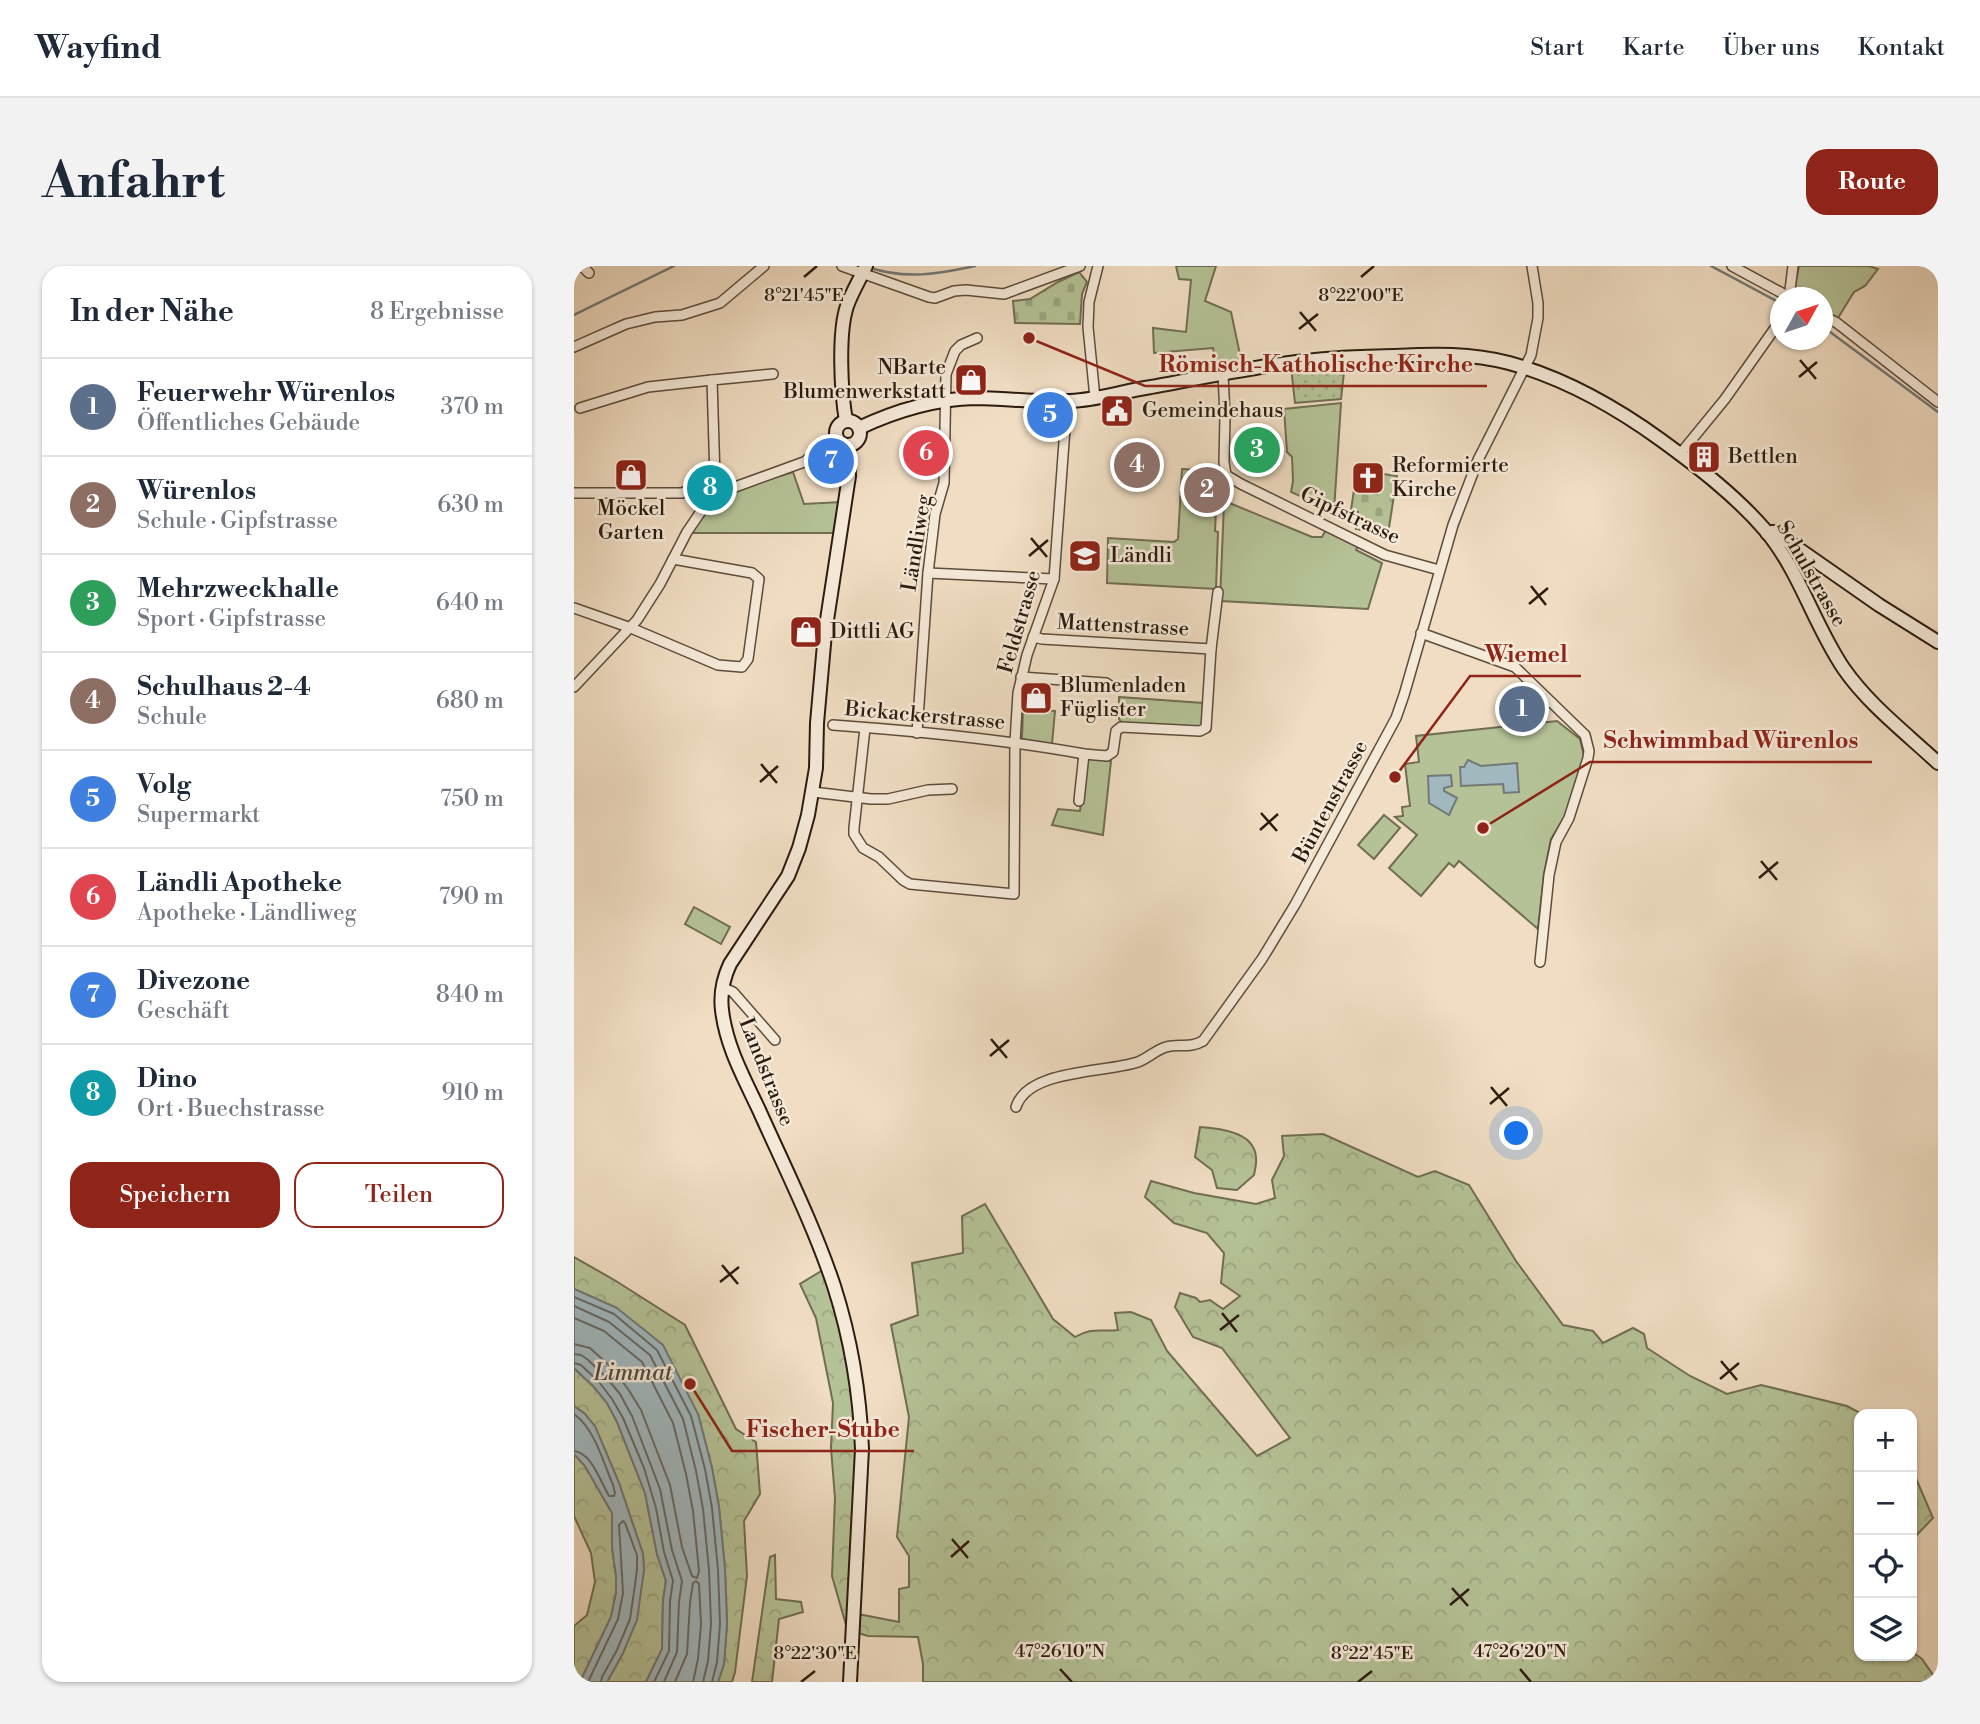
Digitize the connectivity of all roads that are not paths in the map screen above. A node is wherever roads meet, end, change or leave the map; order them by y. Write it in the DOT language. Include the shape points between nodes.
graph roads {
  1 [pos="764,266"];
  2 [pos="842,266"];
  3 [pos="1080,266"];
  4 [pos="1098,266"];
  5 [pos="1532,266"];
  6 [pos="1732,266"];
  7 [pos="1793,266"];
  8 [pos="866,272"];
  9 [pos="1771,287"];
  10 [pos="1790,287"];
  11 [pos="1833,321"];
  12 [pos="1770,335"];
  13 [pos="977,338"];
  14 [pos="574,347"];
  15 [pos="1524,368"];
  16 [pos="773,374"];
  17 [pos="1223,374"];
  18 [pos="712,380"];
  19 [pos="1096,398"];
  20 [pos="944,400"];
  21 [pos="1067,401"];
  22 [pos="1938,402"];
  23 [pos="580,408"];
  24 [pos="846,421"];
  25 [pos="859,428"];
  26 [pos="836,437"];
  27 [pos="848,445"];
  28 [pos="1680,454"];
  29 [pos="715,478"];
  30 [pos="726,491"];
  31 [pos="574,493"];
  32 [pos="1767,533"];
  33 [pos="673,559"];
  34 [pos="1439,570"];
  35 [pos="928,573"];
  36 [pos="1054,579"];
  37 [pos="1217,592"];
  38 [pos="574,608"];
  39 [pos="631,628"];
  40 [pos="1421,633"];
  41 [pos="1033,637"];
  42 [pos="1938,642"];
  43 [pos="1211,649"];
  44 [pos="1021,677"];
  45 [pos="574,687"];
  46 [pos="1112,687"];
  47 [pos="832,725"];
  48 [pos="864,728"];
  49 [pos="917,733"];
  50 [pos="1014,741"];
  51 [pos="1084,754"];
  52 [pos="1938,763"];
  53 [pos="952,789"];
  54 [pos="813,792"];
  55 [pos="857,798"];
  56 [pos="1079,801"];
  57 [pos="1541,962"];
  58 [pos="722,987"];
  59 [pos="775,1040"];
  60 [pos="1016,1107"];
  61 [pos="850,1682"];
  1 -- 14 [label="street" via="720,303 626,324"];
  2 -- 8 [label="street"];
  3 -- 8 [label="street" via="1004,294 966,289 935,298"];
  4 -- 19 [label="street" via="1088,327"];
  5 -- 15 [label="street, Büntenstrasse" via="1538,318"];
  6 -- 9 [label="street"];
  7 -- 10 [label="street"];
  8 -- 24 [label="main road" via="845,315"];
  11 -- 22 [label="street"];
  12 -- 28 [label="street"];
  13 -- 20 [label="street, Ländliweg" via="955,351 946,374"];
  15 -- 17 [label="main road, Schulstrasse" via="1434,354 1285,363"];
  15 -- 28 [label="main road, Schulstrasse" via="1601,401"];
  15 -- 34 [label="street, Büntenstrasse" via="1470,479"];
  16 -- 18 [label="street"];
  17 -- 19 [label="main road, Schulstrasse"];
  17 -- 34 [label="street, Gipfstrasse" via="1226,475 1385,555"];
  18 -- 23 [label="street" via="648,387"];
  18 -- 29 [label="street"];
  19 -- 21 [label="main road, Schulstrasse"];
  20 -- 21 [label="main road, Schulstrasse"];
  20 -- 25 [label="main road, Schulstrasse"];
  20 -- 35 [label="street, Ländliweg" via="943,489"];
  21 -- 36 [label="street, Feldstrasse"];
  24 -- 25 [label="main road"];
  24 -- 26 [label="main road" via="836,428"];
  25 -- 27 [label="main road" via="858,439"];
  26 -- 27 [label="main road"];
  26 -- 30 [label="street" via="804,462"];
  27 -- 54 [label="main road, Landstrasse" via="849,476 825,632"];
  28 -- 32 [label="main road, Schulstrasse"];
  29 -- 30 [label="street"];
  29 -- 31 [label="street" via="682,493"];
  30 -- 33 [label="street" via="695,518"];
  32 -- 42 [label="main road" via="1780,536"];
  32 -- 52 [label="main road, Schulstrasse" via="1845,670"];
  33 -- 39 [label="street"];
  33 -- 39 [label="street" via="752,573 759,579 748,659 742,667 718,665"];
  34 -- 40 [label="street, Büntenstrasse"];
  35 -- 36 [label="street"];
  35 -- 49 [label="street, Ländliweg"];
  36 -- 41 [label="street, Feldstrasse"];
  37 -- 43 [label="street, Mattenstrasse"];
  38 -- 39 [label="street"];
  39 -- 45 [label="street"];
  40 -- 57 [label="street" via="1515,667 1585,735 1588,758 1569,818 1556,842 1549,876"];
  40 -- 60 [label="street, Büntenstrasse" via="1392,726 1296,903 1209,1034 1194,1046 1169,1046 1139,1062 1042,1083 1019,1097"];
  41 -- 43 [label="street, Mattenstrasse"];
  41 -- 44 [label="street, Feldstrasse"];
  43 -- 51 [label="street, Mattenstrasse" via="1206,728 1121,727 1116,731 1113,752 1107,756"];
  44 -- 46 [label="street"];
  44 -- 50 [label="street, Feldstrasse"];
  47 -- 48 [label="street, Bickackerstrasse"];
  48 -- 49 [label="street, Bickackerstrasse"];
  48 -- 55 [label="street"];
  49 -- 50 [label="street, Bickackerstrasse"];
  50 -- 51 [label="street, Bickackerstrasse"];
  50 -- 55 [label="street, Feldstrasse" via="1014,894 919,886 903,880 863,848 854,834"];
  51 -- 56 [label="street"];
  53 -- 55 [label="street" via="888,799"];
  54 -- 55 [label="street"];
  54 -- 58 [label="main road, Landstrasse" via="792,867 730,964"];
  58 -- 59 [label="street" via="733,992"];
  58 -- 61 [label="main road, Landstrasse" via="732,1052 825,1260 854,1369 862,1449"];
}
